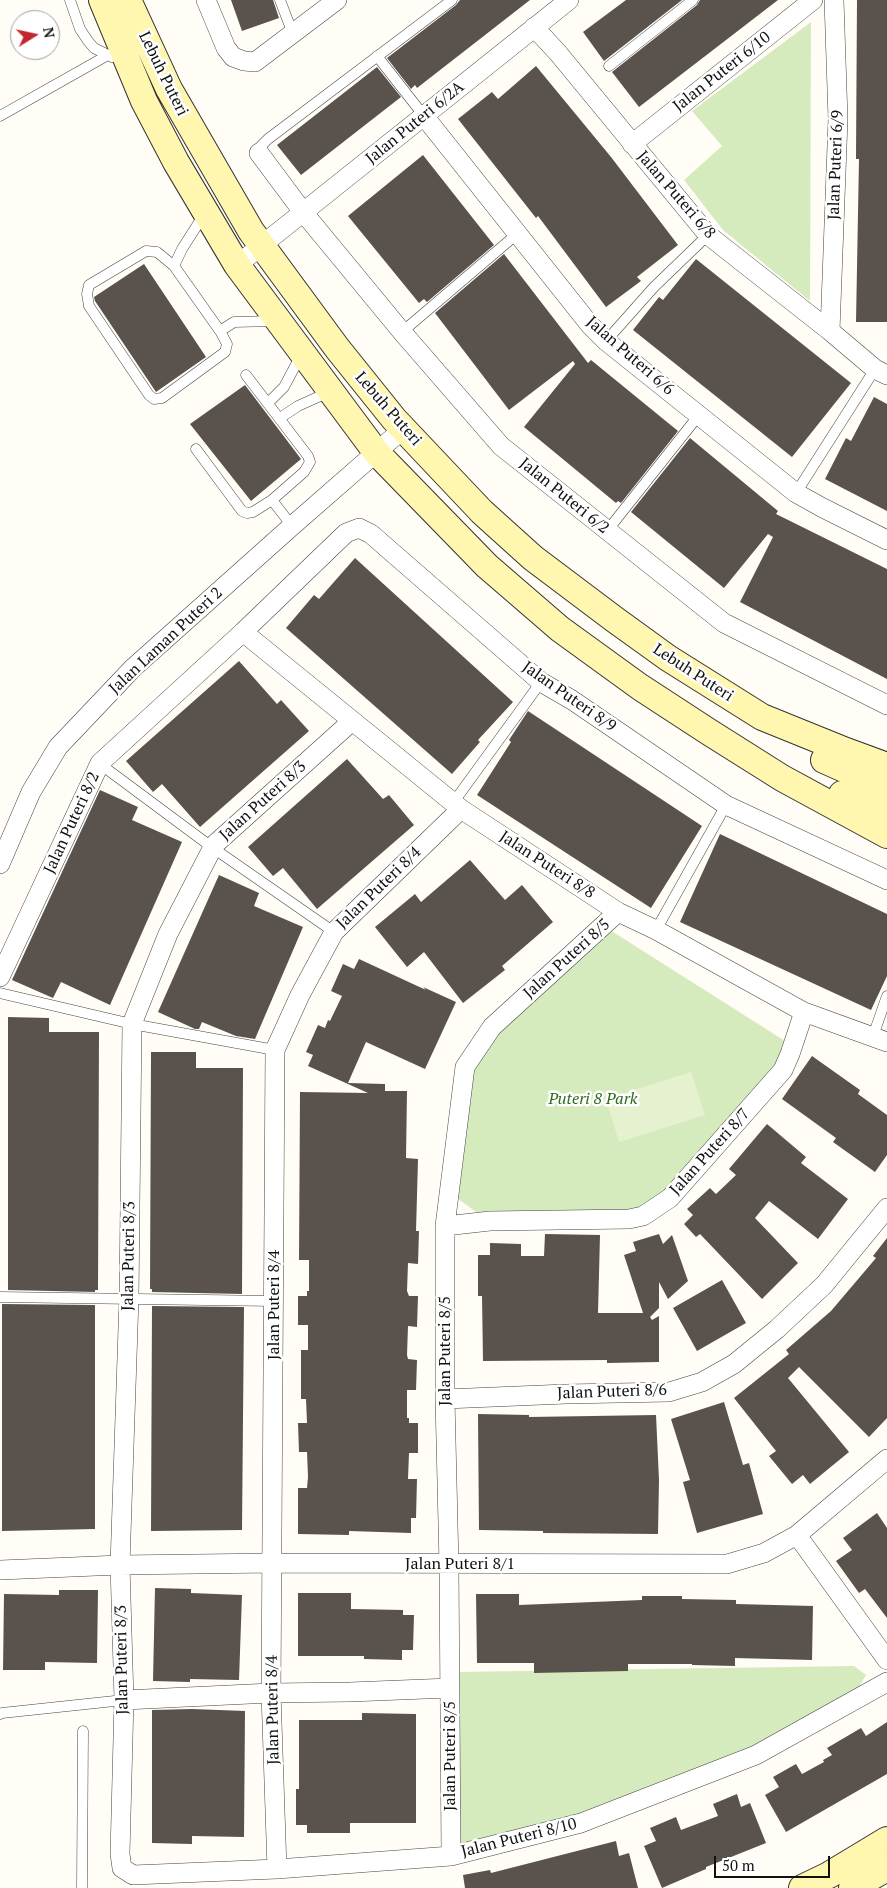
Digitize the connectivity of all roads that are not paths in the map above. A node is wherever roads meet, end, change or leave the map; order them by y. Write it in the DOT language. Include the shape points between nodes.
graph roads {
  1 [pos="70,0"];
  2 [pos="102,0"];
  3 [pos="128,0"];
  4 [pos="206,0"];
  5 [pos="280,0"];
  6 [pos="337,0"];
  7 [pos="452,0"];
  8 [pos="693,0"];
  9 [pos="814,0"];
  10 [pos="834,0"];
  11 [pos="557,4"];
  12 [pos="534,27"];
  13 [pos="293,34"];
  14 [pos="377,56"];
  15 [pos="117,59"];
  16 [pos="608,66"];
  17 [pos="0,116"];
  18 [pos="424,116"];
  19 [pos="632,144"];
  20 [pos="259,153"];
  21 [pos="206,211"];
  22 [pos="303,212"];
  23 [pos="517,234"];
  24 [pos="708,235"];
  25 [pos="261,245"];
  26 [pos="237,265"];
  27 [pos="174,266"];
  28 [pos="280,321"];
  29 [pos="830,330"];
  30 [pos="220,331"];
  31 [pos="402,332"];
  32 [pos="606,341"];
  33 [pos="302,353"];
  34 [pos="881,372"];
  35 [pos="246,376"];
  36 [pos="329,392"];
  37 [pos="268,404"];
  38 [pos="698,415"];
  39 [pos="280,418"];
  40 [pos="403,429"];
  41 [pos="196,449"];
  42 [pos="376,452"];
  43 [pos="796,492"];
  44 [pos="272,500"];
  45 [pos="292,526"];
  46 [pos="607,530"];
  47 [pos="887,540"];
  48 [pos="242,632"];
  49 [pos="542,682"];
  50 [pos="887,705"];
  51 [pos="762,717"];
  52 [pos="351,722"];
  53 [pos="709,732"];
  54 [pos="100,764"];
  55 [pos="887,766"];
  56 [pos="887,788"];
  57 [pos="726,805"];
  58 [pos="457,806"];
  59 [pos="887,814"];
  60 [pos="887,835"];
  61 [pos="213,848"];
  62 [pos="0,864"];
  63 [pos="887,880"];
  64 [pos="618,912"];
  65 [pos="656,930"];
  66 [pos="334,932"];
  67 [pos="0,977"];
  68 [pos="0,993"];
  69 [pos="887,996"];
  70 [pos="804,1012"];
  71 [pos="132,1024"];
  72 [pos="880,1039"];
  73 [pos="275,1050"];
  74 [pos="887,1208"];
  75 [pos="445,1226"];
  76 [pos="0,1297"];
  77 [pos="129,1298"];
  78 [pos="274,1301"];
  79 [pos="445,1399"];
  80 [pos="887,1459"];
  81 [pos="798,1535"];
  82 [pos="273,1563"];
  83 [pos="449,1565"];
  84 [pos="120,1566"];
  85 [pos="0,1570"];
  86 [pos="887,1660"];
  87 [pos="887,1682"];
  88 [pos="450,1688"];
  89 [pos="271,1692"];
  90 [pos="124,1700"];
  91 [pos="0,1714"];
  92 [pos="83,1732"];
  93 [pos="887,1840"];
  94 [pos="451,1856"];
  95 [pos="122,1868"];
  96 [pos="277,1868"];
  97 [pos="887,1868"];
  98 [pos="82,1888"];
  99 [pos="802,1888"];
  100 [pos="852,1888"];
  1 -- 15 [label="lane" via="80,29 88,41 94,48"];
  2 -- 15 [label="main road, Lebuh Puteri"];
  3 -- 25 [label="main road, Lebuh Puteri" via="169,89"];
  4 -- 13 [label="street" via="226,48 233,57 244,62 255,62"];
  5 -- 13 [label="lane"];
  6 -- 13 [label="street"];
  7 -- 14 [label="lane"];
  8 -- 16 [label="lane"];
  9 -- 19 [label="street, Jalan Puteri 6/10"];
  10 -- 29 [label="street, Jalan Puteri 6/9" via="838,119"];
  11 -- 12 [label="street, Jalan Puteri 6/2A"];
  12 -- 18 [label="street, Jalan Puteri 6/2A"];
  12 -- 19 [label="street, Jalan Puteri 6/8"];
  14 -- 18 [label="lane"];
  14 -- 20 [label="lane" via="268,138"];
  15 -- 17 [label="lane"];
  15 -- 21 [label="main road, Lebuh Puteri" via="138,89"];
  18 -- 22 [label="street, Jalan Puteri 6/2A"];
  18 -- 23 [label="street, Jalan Puteri 6/6"];
  19 -- 24 [label="street, Jalan Puteri 6/8"];
  20 -- 22 [label="street, Jalan Puteri 6/2"];
  21 -- 26 [label="main road, Lebuh Puteri"];
  21 -- 27 [label="lane"];
  22 -- 25 [label="street, Jalan Puteri 6/2A"];
  22 -- 31 [label="street, Jalan Puteri 6/2"];
  23 -- 31 [label="lane"];
  23 -- 32 [label="street, Jalan Puteri 6/6"];
  24 -- 29 [label="street, Jalan Puteri 6/8"];
  24 -- 32 [label="lane" via="654,287"];
  25 -- 26 [label="street, Jalan Puteri 6/2A"];
  25 -- 40 [label="main road, Lebuh Puteri" via="337,348"];
  26 -- 28 [label="main road, Lebuh Puteri"];
  27 -- 30 [label="lane"];
  27 -- 30 [label="lane" via="157,252 146,251 89,285 87,294 89,306 149,395 154,399 162,398 225,352 227,344"];
  28 -- 30 [label="lane" via="234,322"];
  28 -- 33 [label="main road, Lebuh Puteri"];
  29 -- 34 [label="street, Jalan Puteri 6/8"];
  31 -- 46 [label="street, Jalan Puteri 6/2" via="501,446"];
  32 -- 38 [label="street, Jalan Puteri 6/6"];
  33 -- 36 [label="main road, Lebuh Puteri"];
  33 -- 37 [label="lane" via="284,387"];
  34 -- 43 [label="lane"];
  35 -- 37 [label="lane"];
  36 -- 39 [label="lane"];
  36 -- 42 [label="main road, Lebuh Puteri"];
  37 -- 39 [label="lane"];
  38 -- 43 [label="street, Jalan Puteri 6/6"];
  38 -- 46 [label="lane"];
  39 -- 44 [label="lane" via="310,462 304,472"];
  40 -- 42 [label="street, Jalan Laman Puteri 2"];
  40 -- 51 [label="main road, Lebuh Puteri" via="482,512 534,558 668,658"];
  41 -- 44 [label="lane" via="242,512 253,512"];
  42 -- 45 [label="street, Jalan Laman Puteri 2"];
  42 -- 53 [label="main road, Lebuh Puteri" via="488,566 560,628 640,687"];
  43 -- 47 [label="street, Jalan Puteri 6/6"];
  44 -- 45 [label="lane"];
  45 -- 62 [label="street, Jalan Laman Puteri 2" via="133,668 58,747 31,792"];
  46 -- 50 [label="street, Jalan Puteri 6/2" via="724,623"];
  48 -- 49 [label="street, Jalan Puteri 8/9" via="346,533 359,528 371,534"];
  48 -- 52 [label="street, Jalan Puteri 8/8"];
  48 -- 54 [label="street, Jalan Puteri 8/2"];
  49 -- 57 [label="street, Jalan Puteri 8/9"];
  49 -- 58 [label="lane"];
  51 -- 55 [label="main road, Lebuh Puteri"];
  51 -- 56 [label="main road, Lebuh Puteri" via="817,756"];
  52 -- 58 [label="street, Jalan Puteri 8/8"];
  52 -- 61 [label="street, Jalan Puteri 8/3"];
  53 -- 59 [label="main road, Lebuh Puteri"];
  53 -- 60 [label="main road, Lebuh Puteri" via="782,778"];
  54 -- 61 [label="lane"];
  54 -- 67 [label="street, Jalan Puteri 8/2"];
  57 -- 63 [label="street, Jalan Puteri 8/9"];
  57 -- 65 [label="lane"];
  58 -- 64 [label="street, Jalan Puteri 8/8"];
  58 -- 66 [label="street, Jalan Puteri 8/4"];
  61 -- 66 [label="lane"];
  61 -- 71 [label="street, Jalan Puteri 8/3" via="168,934"];
  64 -- 65 [label="street, Jalan Puteri 8/8"];
  64 -- 75 [label="street, Jalan Puteri 8/5" via="492,1026 465,1067"];
  65 -- 70 [label="street, Jalan Puteri 8/8"];
  66 -- 73 [label="street, Jalan Puteri 8/4"];
  68 -- 71 [label="lane"];
  69 -- 72 [label="lane"];
  70 -- 72 [label="street, Jalan Puteri 8/8"];
  70 -- 75 [label="street, Jalan Puteri 8/7" via="783,1070 670,1198 643,1216 629,1219 490,1221"];
  71 -- 73 [label="lane"];
  71 -- 77 [label="street, Jalan Puteri 8/3"];
  73 -- 78 [label="street, Jalan Puteri 8/4"];
  74 -- 79 [label="street, Jalan Puteri 8/6" via="824,1285 734,1364 702,1382 669,1392"];
  75 -- 79 [label="street, Jalan Puteri 8/5"];
  76 -- 77 [label="lane"];
  77 -- 78 [label="lane"];
  77 -- 84 [label="street, Jalan Puteri 8/3"];
  78 -- 82 [label="street, Jalan Puteri 8/4"];
  79 -- 83 [label="street, Jalan Puteri 8/5"];
  80 -- 81 [label="street, Jalan Puteri 8/1"];
  81 -- 83 [label="street, Jalan Puteri 8/1" via="764,1554 727,1564"];
  81 -- 86 [label="street"];
  82 -- 83 [label="street, Jalan Puteri 8/1"];
  82 -- 84 [label="street, Jalan Puteri 8/1"];
  82 -- 89 [label="street, Jalan Puteri 8/4"];
  83 -- 88 [label="street, Jalan Puteri 8/5"];
  84 -- 85 [label="street, Jalan Puteri 8/1"];
  84 -- 90 [label="street, Jalan Puteri 8/3"];
  87 -- 94 [label="street, Jalan Puteri 8/10" via="747,1758 581,1823"];
  88 -- 89 [label="street"];
  88 -- 94 [label="street, Jalan Puteri 8/5"];
  89 -- 90 [label="street"];
  89 -- 96 [label="street, Jalan Puteri 8/4"];
  90 -- 91 [label="lane"];
  90 -- 95 [label="street, Jalan Puteri 8/3"];
  92 -- 98 [label="lane"];
  93 -- 99 [label="main road" via="829,1876"];
  94 -- 96 [label="street, Jalan Puteri 8/10"];
  95 -- 96 [label="street, Jalan Puteri 8/10" via="133,1876"];
  97 -- 100 [label="main road"];
}
